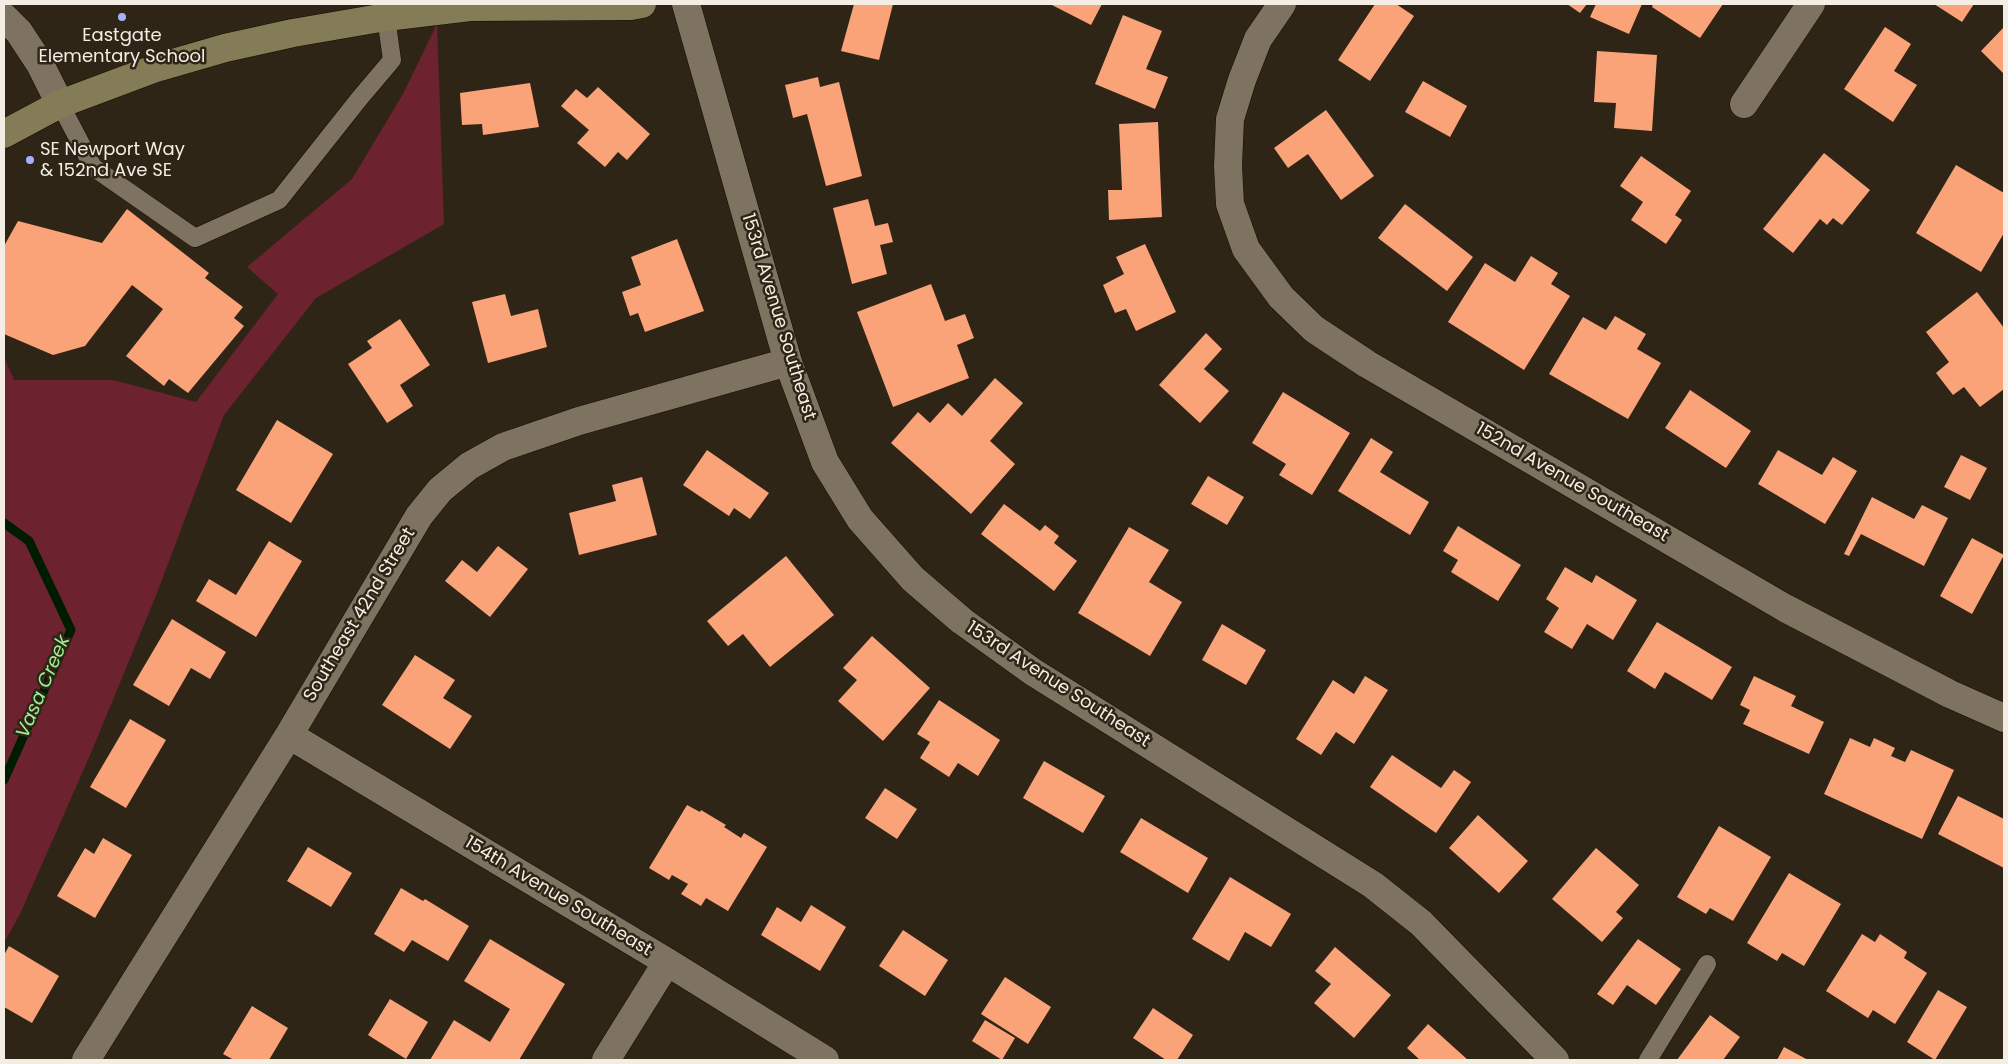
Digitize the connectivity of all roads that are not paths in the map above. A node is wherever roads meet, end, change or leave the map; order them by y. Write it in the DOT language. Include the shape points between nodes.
graph roads {
  1 [pos="642,4"];
  2 [pos="686,4"];
  3 [pos="1282,4"];
  4 [pos="1811,4"];
  5 [pos="371,14"];
  6 [pos="4,17"];
  7 [pos="60,104"];
  8 [pos="1744,104"];
  9 [pos="4,134"];
  10 [pos="788,362"];
  11 [pos="2004,718"];
  12 [pos="289,736"];
  13 [pos="667,962"];
  14 [pos="1707,964"];
  15 [pos="86,1060"];
  16 [pos="606,1060"];
  17 [pos="826,1060"];
  18 [pos="1555,1060"];
  19 [pos="1648,1060"];
  1 -- 5 [label="main road" via="470,6"];
  2 -- 10 [label="street, 153rd Avenue Southeast"];
  3 -- 11 [label="street, 152nd Avenue Southeast" via="1258,39 1230,119 1230,204 1246,249 1281,296 1314,329 1367,364 1785,608 1950,694"];
  4 -- 8 [label="street"];
  5 -- 7 [label="main road" via="225,48 156,68"];
  5 -- 7 [label="lane" via="392,60 278,200 195,238 94,167"];
  6 -- 7 [label="street" via="19,32 40,64"];
  7 -- 9 [label="main road"];
  10 -- 12 [label="street, Southeast 42nd Street" via="579,421 503,447 469,466 440,490 419,516"];
  10 -- 18 [label="street, 153rd Avenue Southeast" via="825,462 860,520 913,579 962,621 1033,672 1373,884 1421,923"];
  12 -- 13 [label="street, 154th Avenue Southeast"];
  12 -- 15 [label="street, Southeast 42nd Street"];
  13 -- 16 [label="street"];
  13 -- 17 [label="street, 154th Avenue Southeast"];
  14 -- 19 [label="lane"];
}
